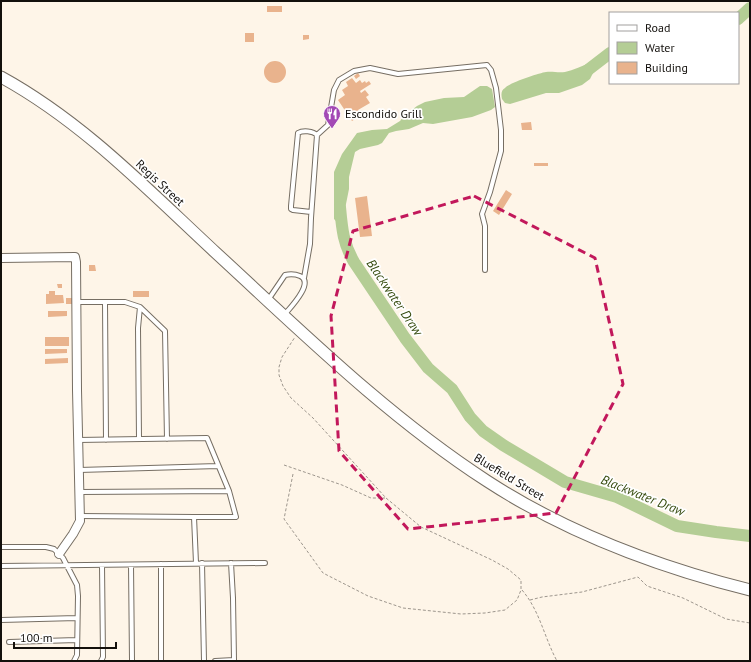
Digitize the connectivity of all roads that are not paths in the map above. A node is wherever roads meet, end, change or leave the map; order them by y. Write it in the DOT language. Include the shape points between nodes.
graph roads {
  1 [pos="1,77"];
  2 [pos="317,135"];
  3 [pos="311,212"];
  4 [pos="1,258"];
  5 [pos="485,270"];
  6 [pos="304,278"];
  7 [pos="268,301"];
  8 [pos="77,302"];
  9 [pos="105,302"];
  10 [pos="140,307"];
  11 [pos="287,319"];
  12 [pos="139,439"];
  13 [pos="167,439"];
  14 [pos="78,440"];
  15 [pos="106,440"];
  16 [pos="218,466"];
  17 [pos="79,470"];
  18 [pos="229,491"];
  19 [pos="79,492"];
  20 [pos="80,516"];
  21 [pos="194,517"];
  22 [pos="1,547"];
  23 [pos="59,554"];
  24 [pos="265,562"];
  25 [pos="202,563"];
  26 [pos="231,563"];
  27 [pos="131,564"];
  28 [pos="161,564"];
  29 [pos="196,564"];
  30 [pos="67,565"];
  31 [pos="102,565"];
  32 [pos="1,566"];
  33 [pos="750,590"];
  34 [pos="77,618"];
  35 [pos="1,620"];
  36 [pos="77,640"];
  37 [pos="9,642"];
  38 [pos="76,660"];
  39 [pos="101,661"];
  40 [pos="132,661"];
  41 [pos="161,661"];
  42 [pos="204,661"];
  43 [pos="215,661"];
  1 -- 7 [label="main road, Regis Street" via="55,111 96,142"];
  2 -- 3 [label="lane"];
  2 -- 3 [label="lane" via="311,132 298,133 291,206 293,210"];
  2 -- 5 [label="lane" via="328,125 334,90 339,80 354,71 370,68 398,74 487,65 496,88 501,151 482,214 485,226"];
  3 -- 6 [label="lane" via="310,244"];
  4 -- 8 [label="street" via="75,257"];
  6 -- 7 [label="lane" via="290,274 285,276"];
  6 -- 11 [label="lane" via="304,289"];
  7 -- 11 [label="main road, Regis Street"];
  8 -- 9 [label="lane"];
  8 -- 14 [label="street"];
  9 -- 10 [label="lane" via="125,302"];
  9 -- 15 [label="lane"];
  10 -- 12 [label="lane"];
  10 -- 13 [label="lane" via="165,331"];
  11 -- 33 [label="main road, Bluefield Street" via="386,408 488,482 557,521 614,546 672,568"];
  12 -- 13 [label="lane"];
  12 -- 15 [label="lane"];
  13 -- 16 [label="lane" via="207,438"];
  14 -- 15 [label="lane"];
  14 -- 17 [label="street"];
  16 -- 17 [label="lane"];
  16 -- 18 [label="lane"];
  17 -- 19 [label="street"];
  18 -- 19 [label="lane"];
  18 -- 21 [label="lane" via="236,517"];
  19 -- 20 [label="street"];
  20 -- 21 [label="lane"];
  20 -- 23 [label="street" via="73,534"];
  21 -- 29 [label="lane"];
  22 -- 23 [label="lane" via="40,546 54,549"];
  23 -- 30 [label="lane"];
  24 -- 26 [label="lane"];
  25 -- 26 [label="lane"];
  25 -- 29 [label="lane"];
  25 -- 42 [label="lane"];
  26 -- 43 [label="lane" via="234,660"];
  27 -- 28 [label="lane"];
  27 -- 31 [label="lane"];
  27 -- 40 [label="lane"];
  28 -- 29 [label="lane"];
  28 -- 41 [label="lane"];
  30 -- 31 [label="lane"];
  30 -- 32 [label="lane"];
  30 -- 34 [label="lane" via="77,585"];
  31 -- 39 [label="lane"];
  34 -- 35 [label="lane"];
  34 -- 36 [label="lane"];
  36 -- 37 [label="lane"];
  36 -- 38 [label="lane"];
}
